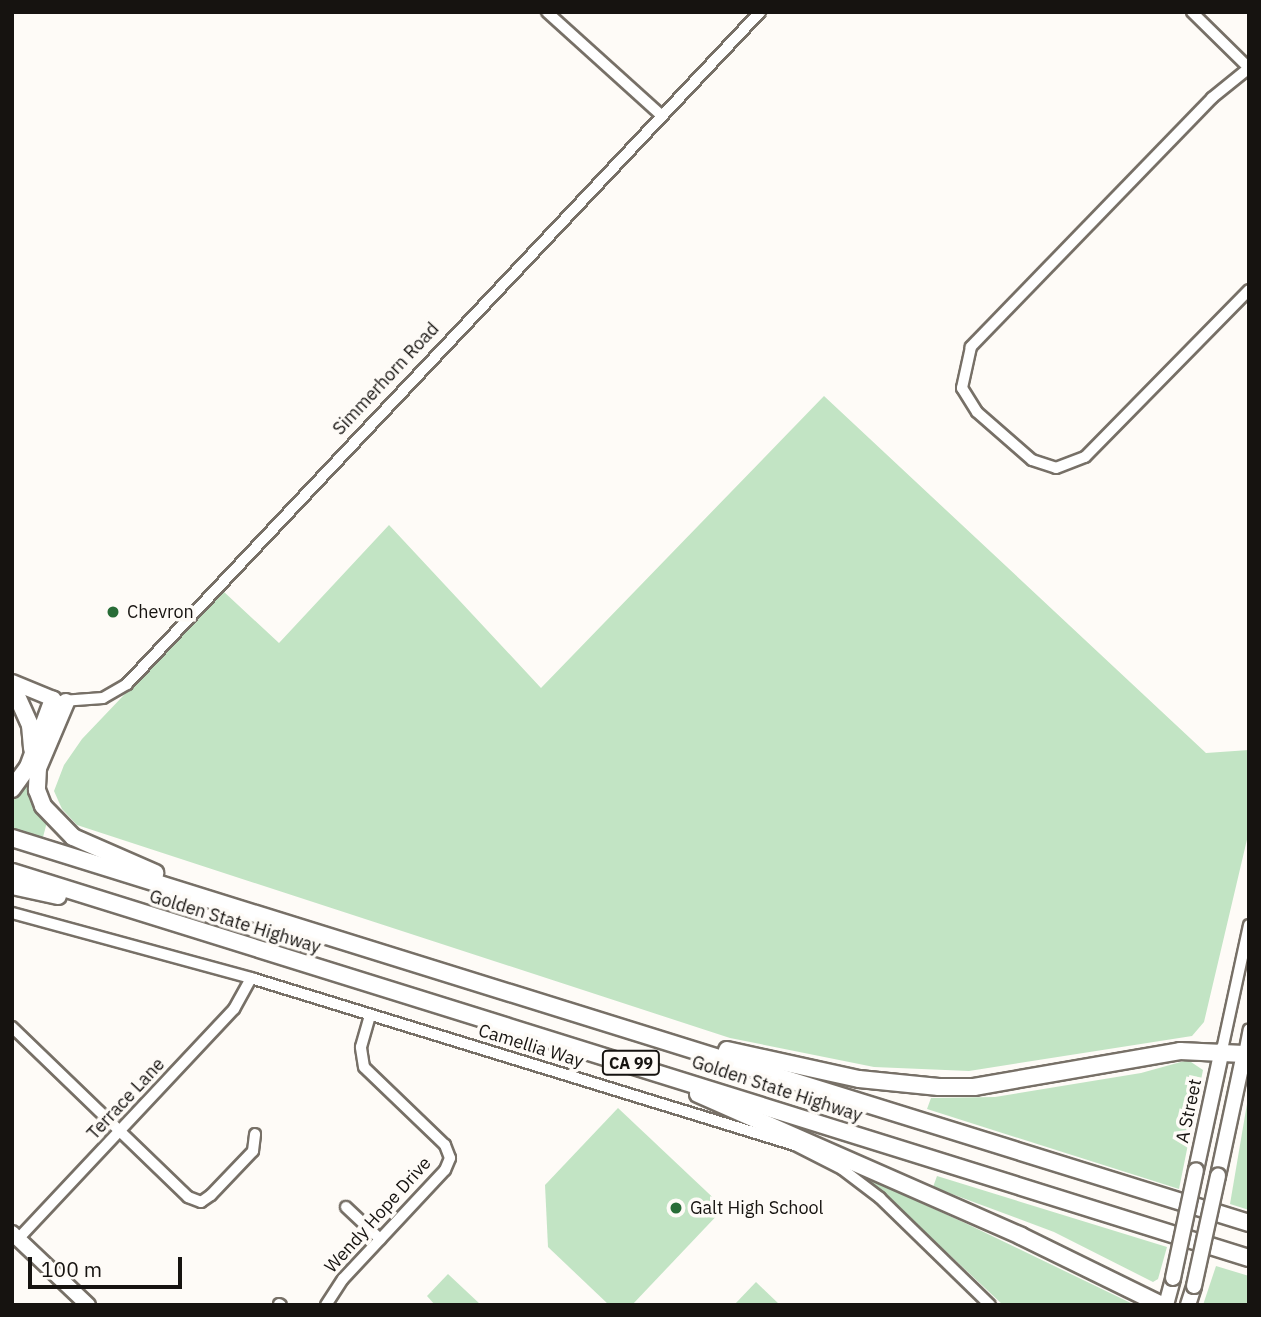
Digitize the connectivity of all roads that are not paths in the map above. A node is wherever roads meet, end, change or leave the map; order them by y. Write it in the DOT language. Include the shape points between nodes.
graph roads {
  1 [pos="547,12"];
  2 [pos="760,12"];
  3 [pos="1192,12"];
  4 [pos="1248,67"];
  5 [pos="662,116"];
  6 [pos="1249,290"];
  7 [pos="12,683"];
  8 [pos="59,700"];
  9 [pos="33,753"];
  10 [pos="12,789"];
  11 [pos="12,838"];
  12 [pos="12,872"];
  13 [pos="12,886"];
  14 [pos="234,906"];
  15 [pos="12,913"];
  16 [pos="170,922"];
  17 [pos="1249,925"];
  18 [pos="251,978"];
  19 [pos="370,1016"];
  20 [pos="602,1021"];
  21 [pos="12,1027"];
  22 [pos="1249,1029"];
  23 [pos="1222,1050"];
  24 [pos="1246,1054"];
  25 [pos="622,1061"];
  26 [pos="121,1129"];
  27 [pos="255,1134"];
  28 [pos="346,1207"];
  29 [pos="1249,1223"];
  30 [pos="15,1236"];
  31 [pos="380,1239"];
  32 [pos="1249,1258"];
  33 [pos="88,1305"];
  34 [pos="326,1305"];
  35 [pos="990,1305"];
  36 [pos="1164,1305"];
  37 [pos="1188,1305"];
  1 -- 5 [label="street"];
  2 -- 5 [label="street, Simmerhorn Road"];
  3 -- 4 [label="street"];
  4 -- 6 [label="street" via="971,347 962,388 977,412 1032,460 1056,468 1085,457"];
  5 -- 8 [label="street, Simmerhorn Road" via="127,684 103,698"];
  7 -- 8 [label="main road, Simmerhorn Road"];
  7 -- 9 [label="highway" via="30,725"];
  8 -- 9 [label="highway"];
  8 -- 14 [label="highway" via="36,778 52,820 82,842"];
  9 -- 10 [label="highway"];
  11 -- 14 [label="highway, Golden State Highway / CA 99"];
  12 -- 16 [label="highway, Golden State Highway / CA 99"];
  13 -- 16 [label="highway"];
  14 -- 20 [label="highway, Golden State Highway / CA 99"];
  15 -- 18 [label="street, Camellia Way"];
  16 -- 25 [label="highway, Golden State Highway / CA 99"];
  17 -- 23 [label="street, A Street"];
  18 -- 19 [label="street, Camellia Way"];
  18 -- 26 [label="street, Terrace Lane" via="234,1009"];
  19 -- 31 [label="street, Wendy Hope Drive" via="361,1047 364,1067 445,1145 450,1158 445,1170"];
  19 -- 35 [label="street, Camellia Way" via="770,1136 820,1156 880,1198"];
  20 -- 23 [label="highway" via="821,1072 939,1087 985,1085 1180,1051"];
  20 -- 29 [label="highway, Golden State Highway / CA 99"];
  21 -- 26 [label="street"];
  22 -- 24 [label="street"];
  23 -- 24 [label="highway"];
  23 -- 36 [label="main road, A Street, bridge"];
  24 -- 37 [label="main road, bridge"];
  25 -- 32 [label="highway, Golden State Highway / CA 99"];
  25 -- 36 [label="highway" via="1021,1236"];
  26 -- 27 [label="street" via="188,1197 201,1202 253,1151"];
  26 -- 30 [label="street, Terrace Lane"];
  28 -- 31 [label="street"];
  30 -- 33 [label="main road"];
  31 -- 34 [label="street, Wendy Hope Drive"];
}
